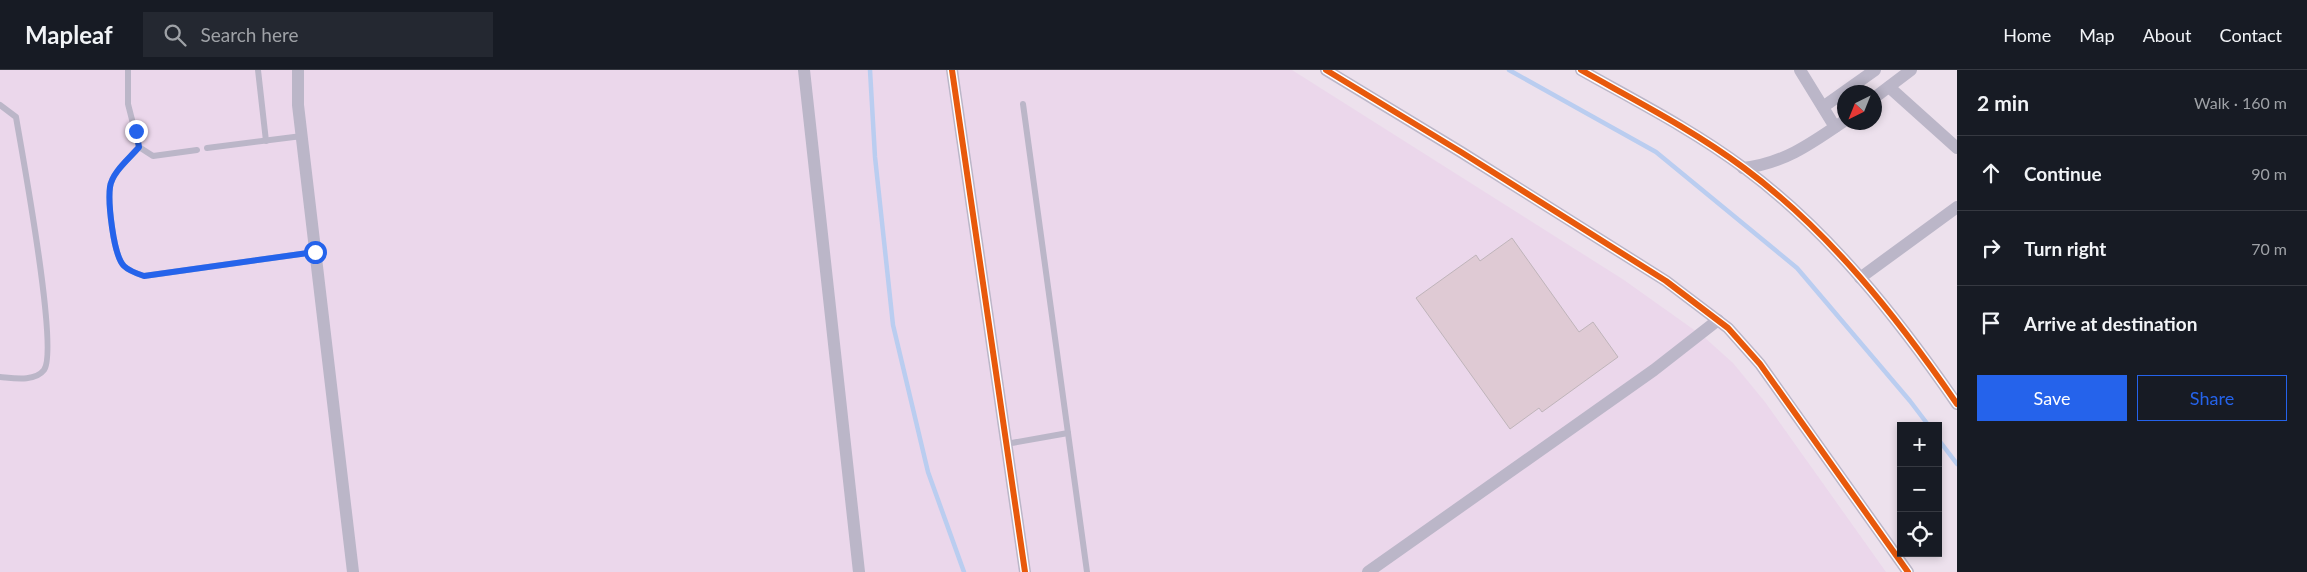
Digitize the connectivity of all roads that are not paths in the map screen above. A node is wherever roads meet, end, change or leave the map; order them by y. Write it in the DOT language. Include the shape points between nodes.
graph roads {
  1 [pos="128,70"];
  2 [pos="258,70"];
  3 [pos="298,70"];
  4 [pos="804,70"];
  5 [pos="952,70"];
  6 [pos="1326,70"];
  7 [pos="1581,70"];
  8 [pos="1800,70"];
  9 [pos="1875,70"];
  10 [pos="1904,72"];
  11 [pos="1889,87"];
  12 [pos="1882,92"];
  13 [pos="1023,104"];
  14 [pos="0,105"];
  15 [pos="1823,107"];
  16 [pos="1837,121"];
  17 [pos="1837,126"];
  18 [pos="302,136"];
  19 [pos="266,141"];
  20 [pos="139,147"];
  21 [pos="207,148"];
  22 [pos="1957,148"];
  23 [pos="197,150"];
  24 [pos="1743,168"];
  25 [pos="1957,207"];
  26 [pos="315,252"];
  27 [pos="1860,278"];
  28 [pos="1718,320"];
  29 [pos="0,378"];
  30 [pos="1957,404"];
  31 [pos="1068,432"];
  32 [pos="1005,444"];
  33 [pos="352,572"];
  34 [pos="859,572"];
  35 [pos="1025,572"];
  36 [pos="1087,572"];
  37 [pos="1368,572"];
  38 [pos="1908,572"];
  1 -- 20 [label="lane" via="128,104"];
  2 -- 19 [label="lane"];
  3 -- 18 [label="street"];
  4 -- 34 [label="street"];
  5 -- 32 [label="street"];
  6 -- 28 [label="street" via="1666,282"];
  7 -- 24 [label="street" via="1659,114"];
  8 -- 15 [label="street"];
  9 -- 15 [label="street"];
  10 -- 11 [label="street"];
  11 -- 12 [label="street"];
  11 -- 22 [label="street"];
  13 -- 31 [label="lane"];
  14 -- 29 [label="lane" via="16,117 36,234 48,341 44,371 27,378"];
  15 -- 16 [label="street"];
  17 -- 24 [label="street" via="1777,161"];
  18 -- 19 [label="lane"];
  18 -- 26 [label="street"];
  19 -- 21 [label="lane"];
  20 -- 23 [label="lane" via="152,156"];
  20 -- 26 [label="lane" via="110,186 114,239 125,267 144,276"];
  24 -- 27 [label="street" via="1800,214"];
  25 -- 27 [label="street"];
  26 -- 33 [label="street"];
  27 -- 30 [label="street" via="1918,348"];
  28 -- 37 [label="street" via="1654,370"];
  28 -- 38 [label="street" via="1760,364"];
  31 -- 32 [label="lane"];
  31 -- 36 [label="lane"];
  32 -- 35 [label="street"];
}
